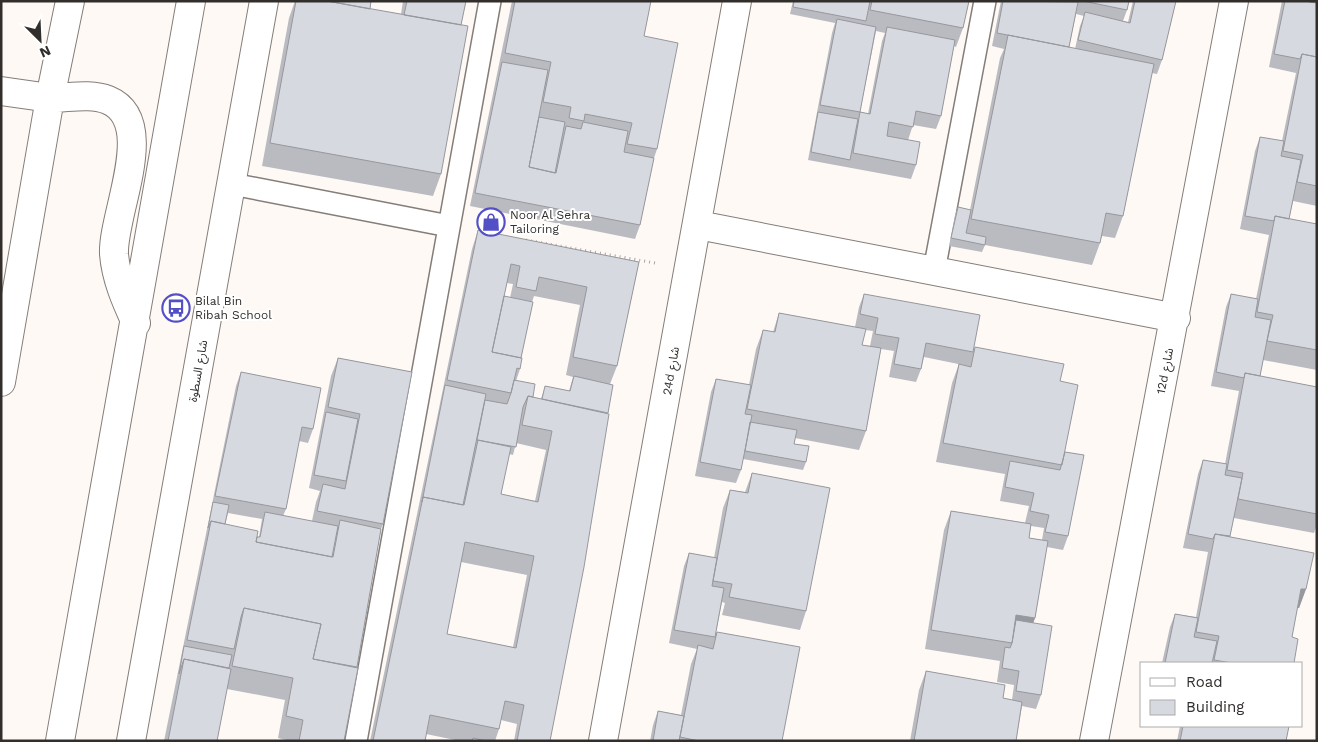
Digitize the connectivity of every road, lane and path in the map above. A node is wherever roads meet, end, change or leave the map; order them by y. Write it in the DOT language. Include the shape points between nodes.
graph roads {
  1 [pos="70,1"];
  2 [pos="191,1"];
  3 [pos="264,1"];
  4 [pos="490,1"];
  5 [pos="737,1"];
  6 [pos="985,1"];
  7 [pos="1234,1"];
  8 [pos="1,91"];
  9 [pos="50,98"];
  10 [pos="232,184"];
  11 [pos="698,225"];
  12 [pos="449,226"];
  13 [pos="517,238"];
  14 [pos="690,269"];
  15 [pos="934,271"];
  16 [pos="1176,318"];
  17 [pos="136,323"];
  18 [pos="1,382"];
  19 [pos="60,741"];
  20 [pos="131,741"];
  21 [pos="356,741"];
  22 [pos="603,741"];
  23 [pos="1094,741"];
  1 -- 9 [label="street"];
  2 -- 17 [label="street"];
  3 -- 10 [label="street, شارع السطوة"];
  4 -- 12 [label="lane"];
  5 -- 11 [label="street, 24d شارع"];
  6 -- 15 [label="lane"];
  7 -- 16 [label="street, 12d شارع"];
  8 -- 9 [label="street"];
  9 -- 17 [label="street" via="89,97 109,101 124,113 133,131 114,252 120,284"];
  9 -- 18 [label="street"];
  10 -- 12 [label="lane"];
  10 -- 20 [label="street, شارع السطوة"];
  11 -- 14 [label="street, 24d شارع"];
  11 -- 15 [label="street"];
  12 -- 21 [label="lane"];
  13 -- 14 [label="path"];
  14 -- 22 [label="street, 24d شارع"];
  15 -- 16 [label="street"];
  16 -- 23 [label="street, 12d شارع"];
  17 -- 19 [label="street"];
}
